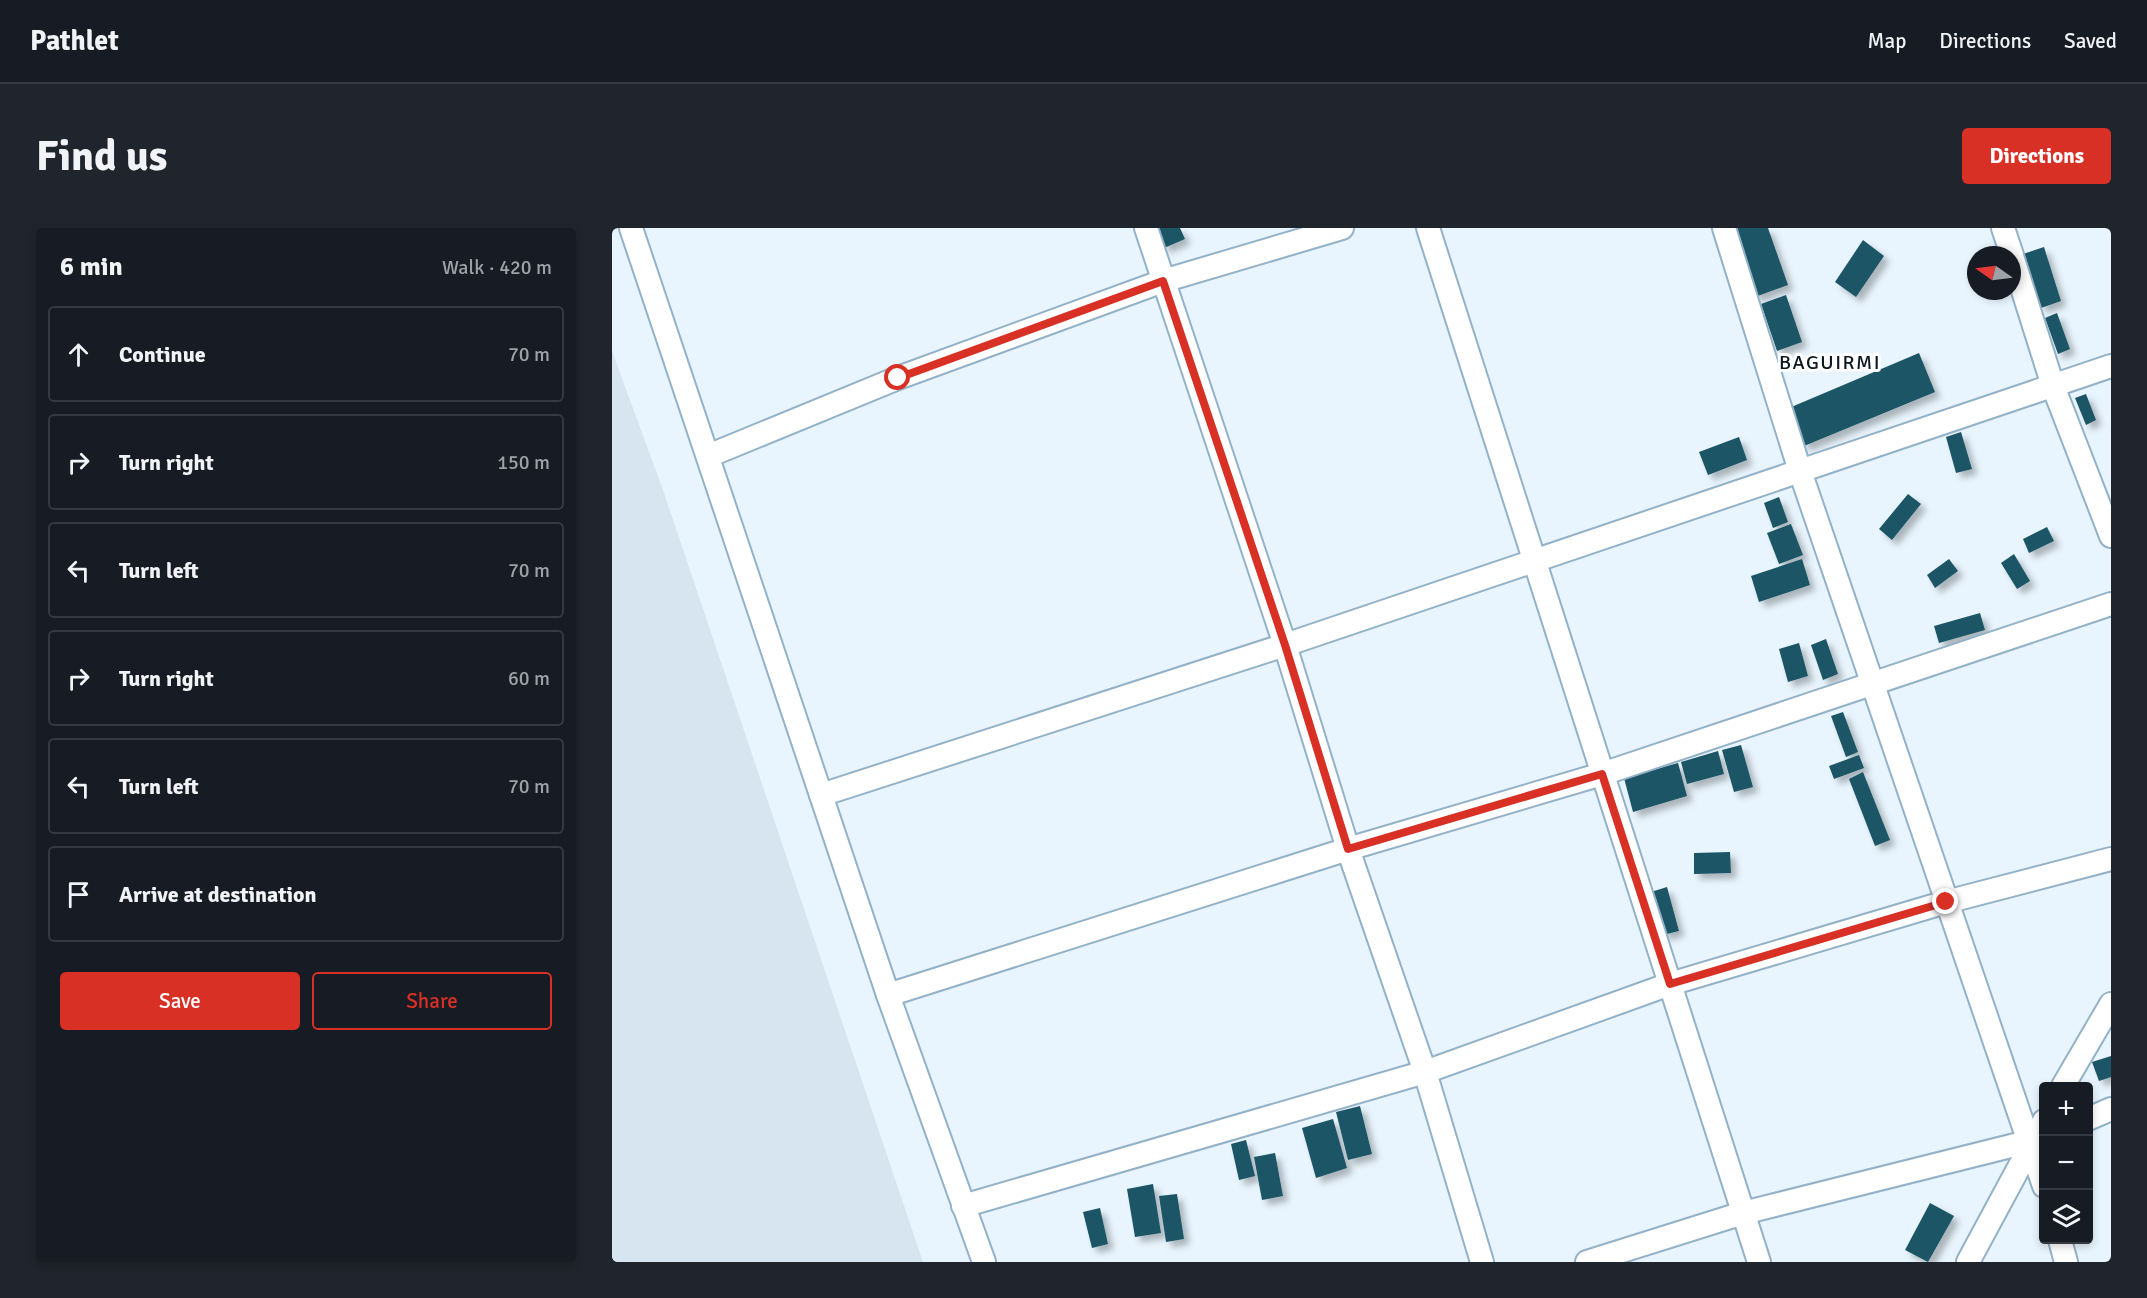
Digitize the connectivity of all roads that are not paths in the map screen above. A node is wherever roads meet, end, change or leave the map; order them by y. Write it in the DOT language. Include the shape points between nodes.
graph roads {
  1 [pos="631,228"];
  2 [pos="1146,228"];
  3 [pos="1342,228"];
  4 [pos="1428,228"];
  5 [pos="1724,228"];
  6 [pos="2003,228"];
  7 [pos="2009,246"];
  8 [pos="1163,281"];
  9 [pos="2021,285"];
  10 [pos="2111,366"];
  11 [pos="2053,386"];
  12 [pos="708,456"];
  13 [pos="1800,471"];
  14 [pos="2111,536"];
  15 [pos="1533,560"];
  16 [pos="2111,604"];
  17 [pos="1285,645"];
  18 [pos="1875,685"];
  19 [pos="1602,774"];
  20 [pos="821,795"];
  21 [pos="1348,849"];
  22 [pos="2111,859"];
  23 [pos="1946,902"];
  24 [pos="1670,984"];
  25 [pos="888,995"];
  26 [pos="2111,1004"];
  27 [pos="1425,1072"];
  28 [pos="2065,1082"];
  29 [pos="2111,1109"];
  30 [pos="2093,1117"];
  31 [pos="2037,1140"];
  32 [pos="2039,1155"];
  33 [pos="963,1206"];
  34 [pos="1743,1213"];
  35 [pos="2061,1244"];
  36 [pos="984,1262"];
  37 [pos="1482,1262"];
  38 [pos="1587,1262"];
  39 [pos="1760,1262"];
  40 [pos="1968,1262"];
  41 [pos="2066,1262"];
  1 -- 12 [label="street"];
  2 -- 8 [label="street"];
  3 -- 8 [label="street"];
  4 -- 15 [label="street"];
  5 -- 13 [label="street"];
  6 -- 7 [label="street"];
  8 -- 12 [label="street" via="898,378"];
  8 -- 17 [label="street"];
  9 -- 11 [label="street"];
  10 -- 11 [label="street"];
  11 -- 13 [label="street"];
  11 -- 14 [label="street"];
  12 -- 20 [label="street"];
  13 -- 15 [label="street"];
  13 -- 18 [label="street"];
  15 -- 17 [label="street"];
  15 -- 19 [label="street"];
  16 -- 18 [label="street"];
  17 -- 20 [label="street"];
  17 -- 21 [label="street"];
  18 -- 19 [label="street"];
  18 -- 23 [label="street"];
  19 -- 21 [label="street"];
  19 -- 24 [label="street"];
  20 -- 25 [label="street"];
  21 -- 25 [label="street"];
  21 -- 27 [label="street"];
  22 -- 23 [label="street"];
  23 -- 24 [label="street"];
  23 -- 31 [label="street"];
  24 -- 27 [label="street"];
  24 -- 34 [label="street"];
  25 -- 33 [label="street"];
  26 -- 28 [label="street"];
  27 -- 33 [label="street"];
  27 -- 37 [label="street"];
  29 -- 30 [label="street"];
  31 -- 32 [label="street"];
  31 -- 34 [label="street"];
  31 -- 40 [label="street"];
  33 -- 36 [label="street"];
  34 -- 38 [label="street"];
  34 -- 39 [label="street"];
  35 -- 41 [label="street"];
}
